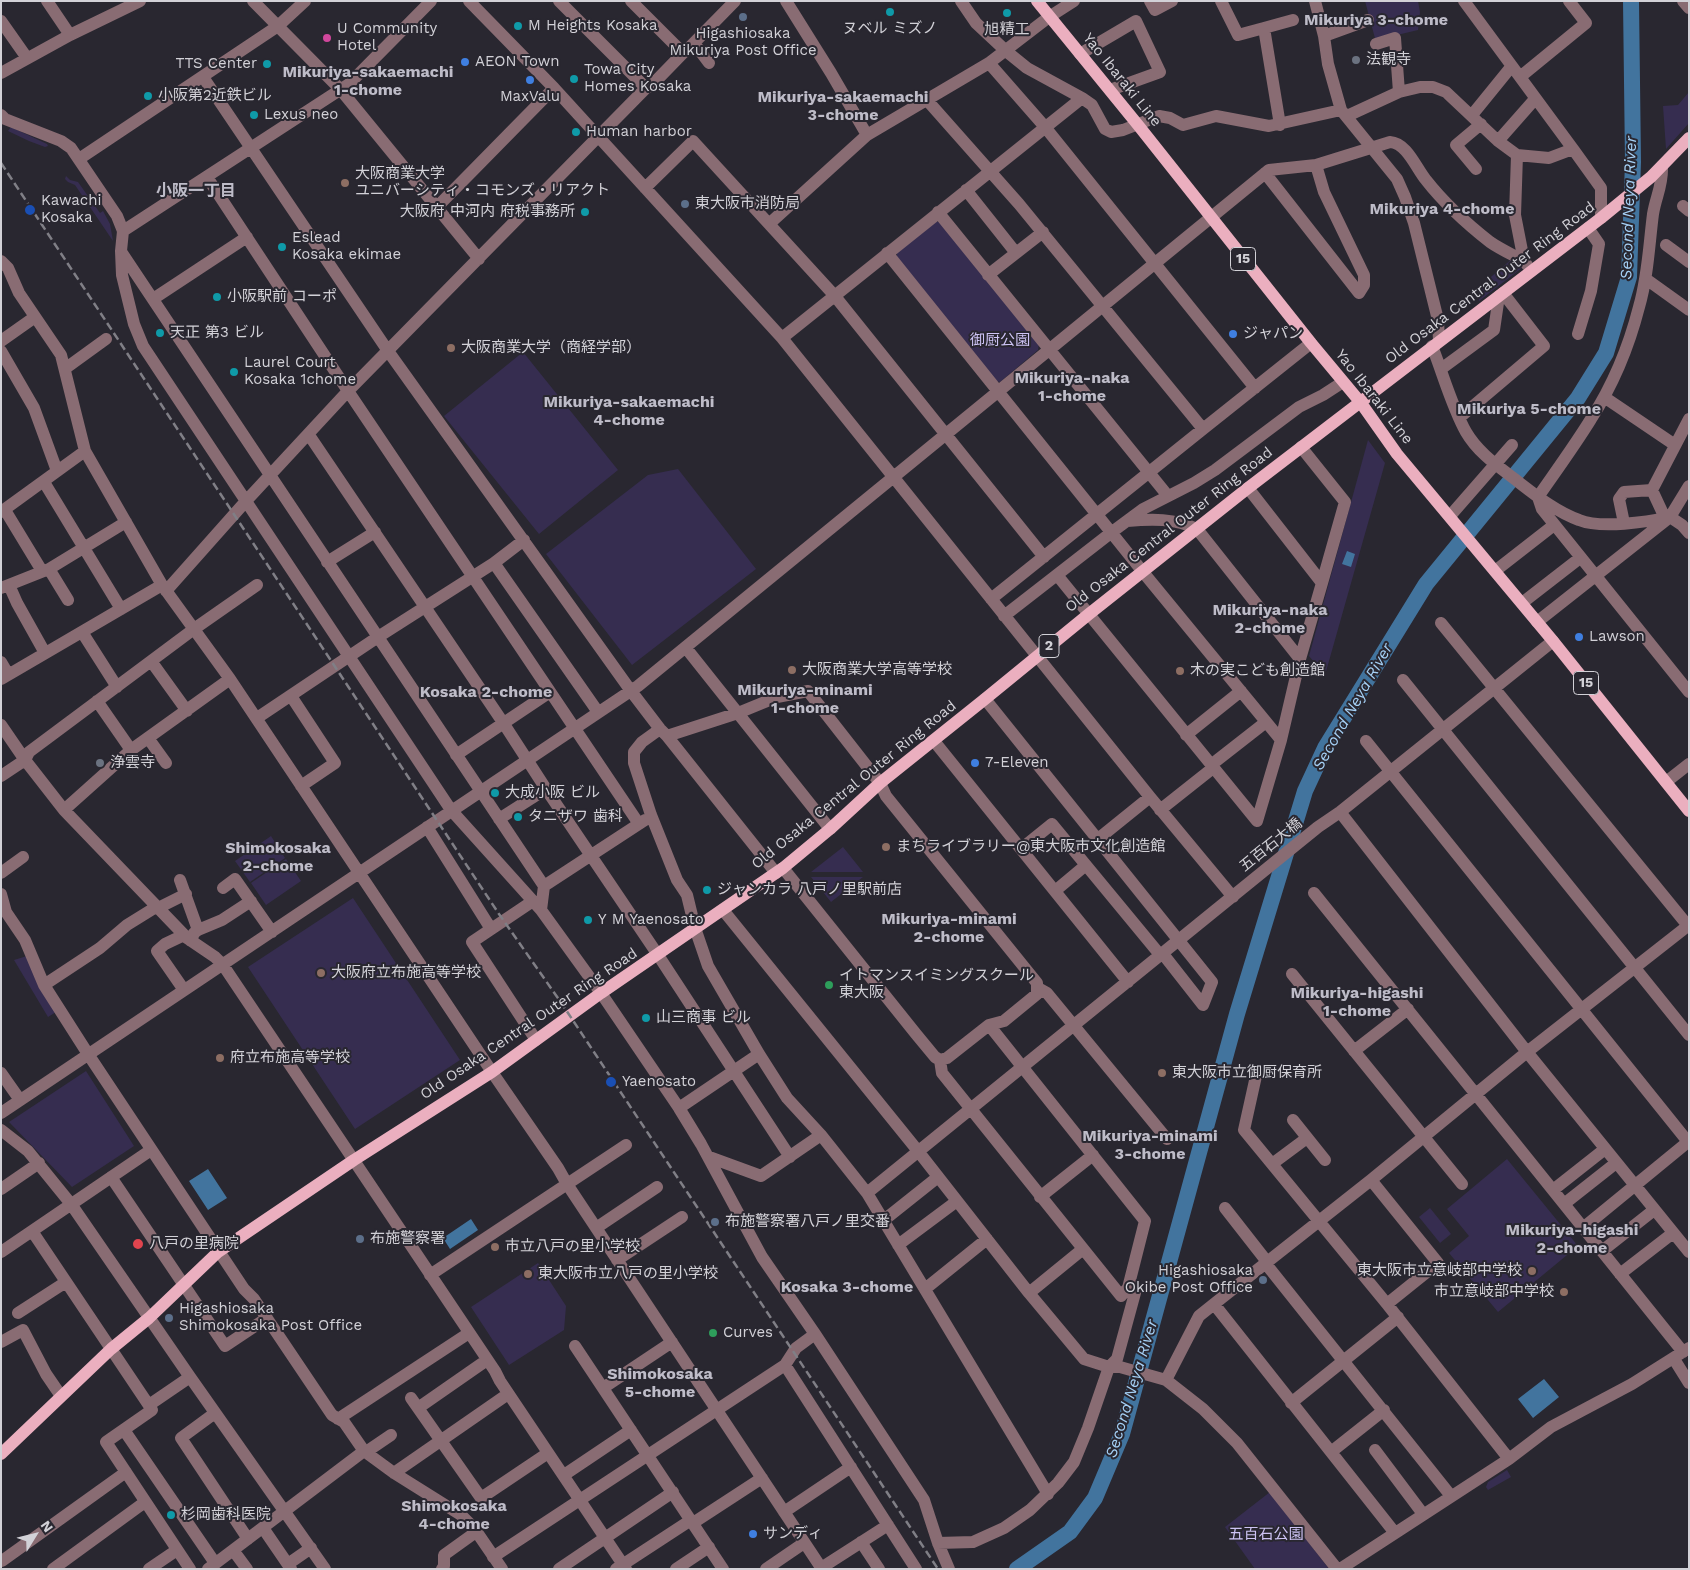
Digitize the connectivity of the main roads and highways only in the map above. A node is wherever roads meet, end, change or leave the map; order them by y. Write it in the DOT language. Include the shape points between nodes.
graph roads {
  1 [pos="1037,1"];
  2 [pos="1689,138"];
  3 [pos="1361,403"];
  4 [pos="1689,811"];
  5 [pos="1,1454"];
  1 -- 3 [label="main road, Yao Ibaraki Line / 15"];
  2 -- 3 [label="main road, Old Osaka Central Outer Ring Road / 2" via="1651,177 1603,217"];
  3 -- 4 [label="main road, Yao Ibaraki Line / 15" via="1397,454"];
  3 -- 5 [label="main road, Old Osaka Central Outer Ring Road / 2" via="1089,614 880,783 779,871 492,1072 218,1252"];
}
